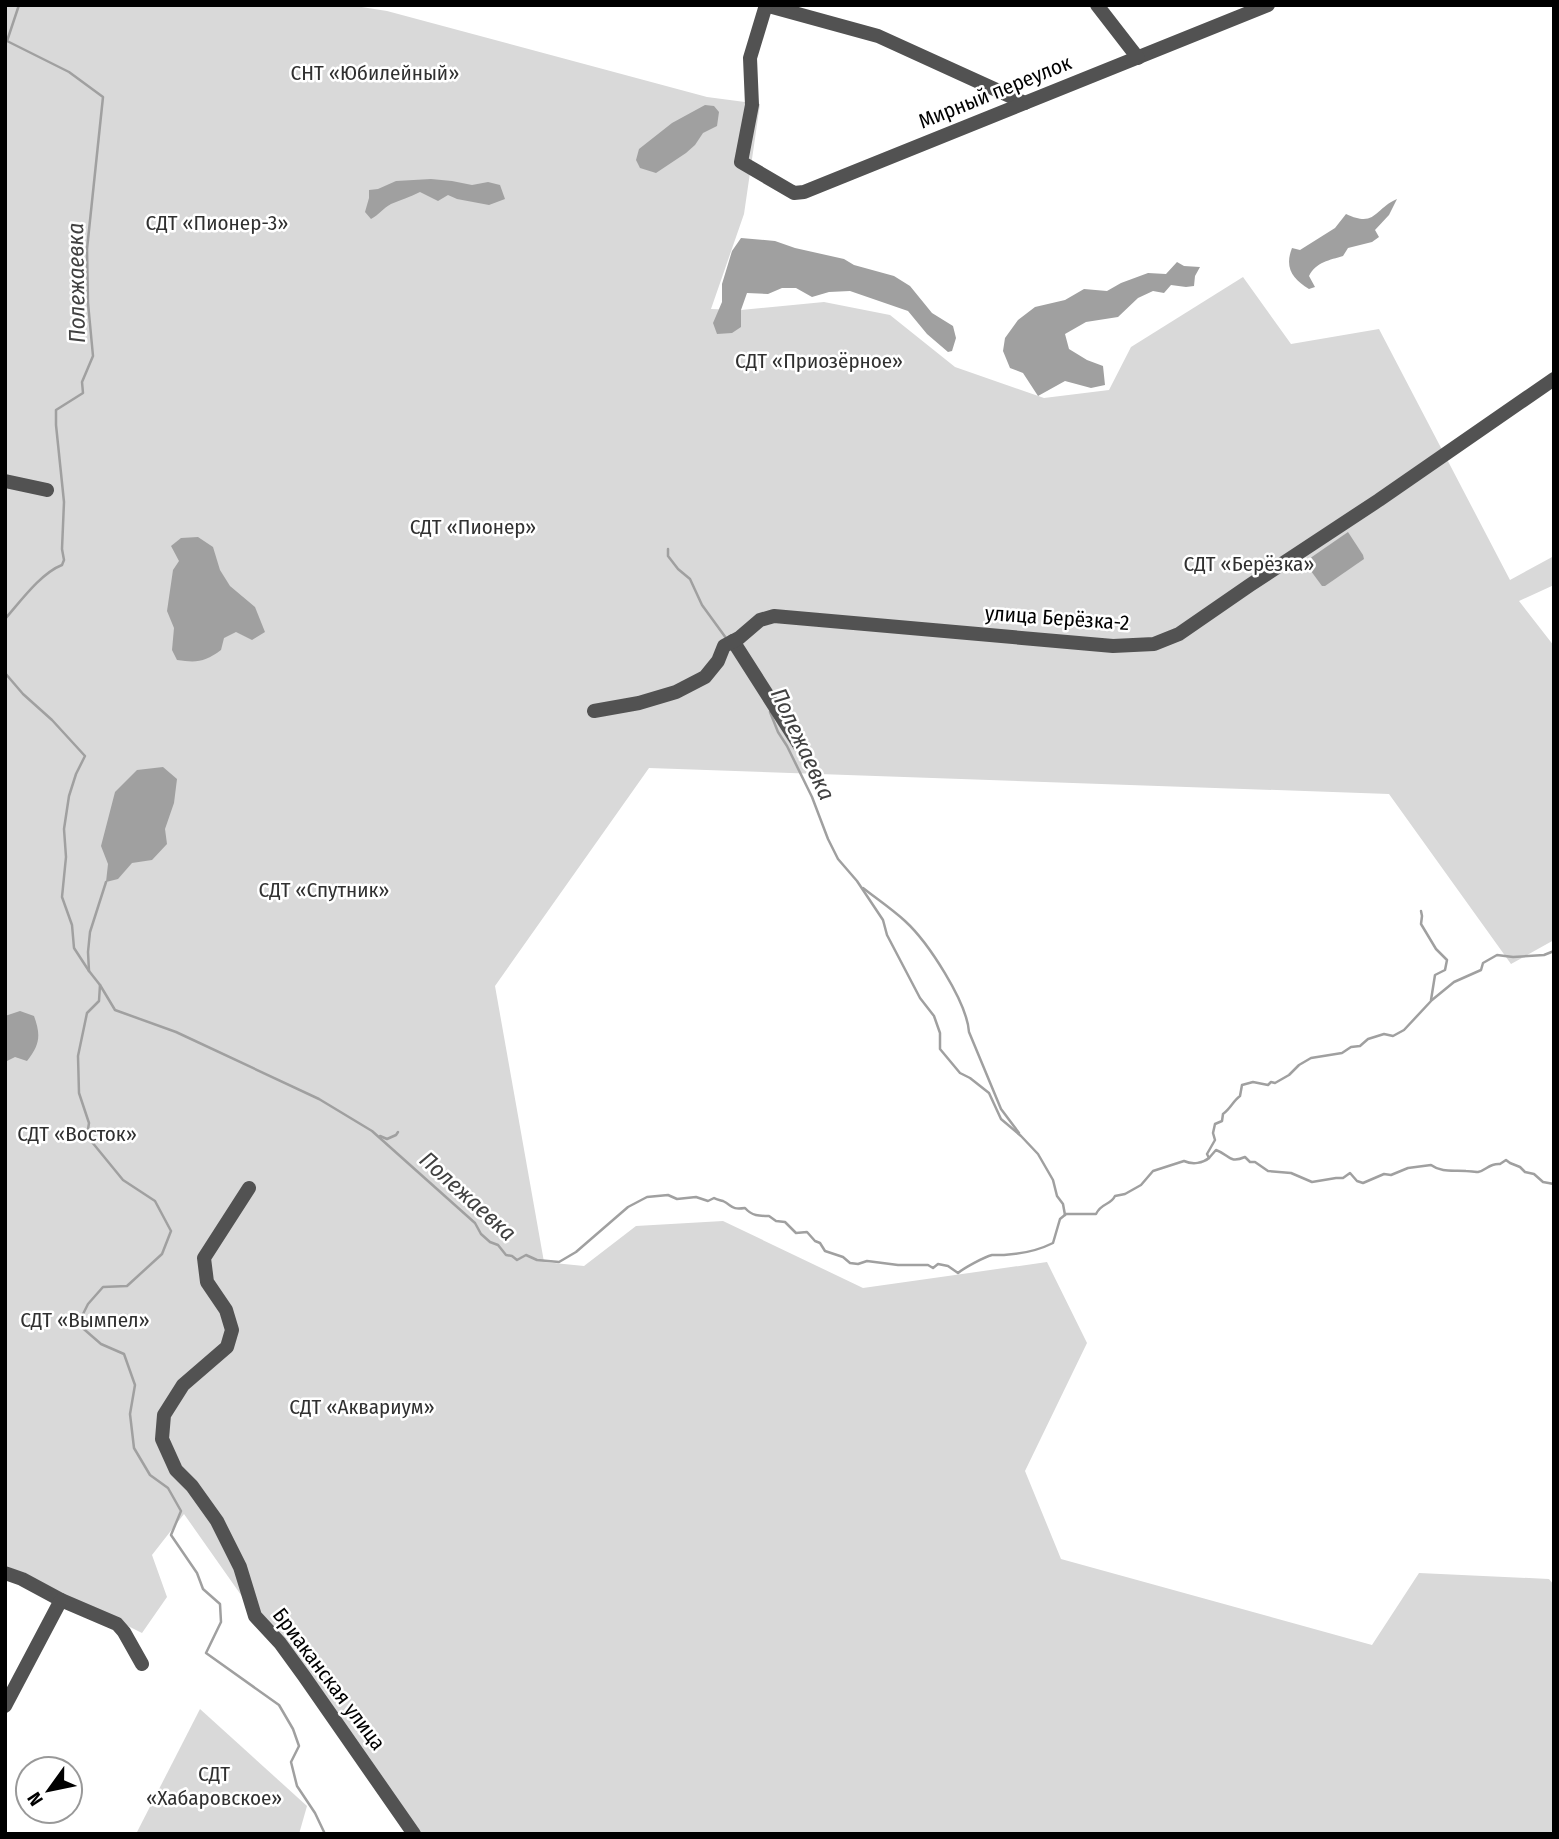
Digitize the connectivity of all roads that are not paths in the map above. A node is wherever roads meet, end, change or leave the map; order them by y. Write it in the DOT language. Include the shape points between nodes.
graph roads {
  1 [pos="765,5"];
  2 [pos="1097,5"];
  3 [pos="1268,5"];
  4 [pos="1138,58"];
  5 [pos="1025,103"];
  6 [pos="1554,379"];
  7 [pos="5,481"];
  8 [pos="47,490"];
  9 [pos="733,641"];
  10 [pos="594,711"];
  11 [pos="800,746"];
  12 [pos="249,1188"];
  13 [pos="5,1573"];
  14 [pos="61,1600"];
  15 [pos="142,1664"];
  16 [pos="5,1706"];
  17 [pos="414,1834"];
  1 -- 5 [label="street" via="878,37"];
  1 -- 5 [label="street, Мирный переулок" via="750,58 752,105 741,162 794,193"];
  2 -- 4 [label="street"];
  3 -- 4 [label="street, Мирный переулок"];
  4 -- 5 [label="street, Мирный переулок"];
  6 -- 9 [label="street, улица Берёзка-2" via="1179,634 1154,644 1113,646 782,616 760,620"];
  7 -- 8 [label="street"];
  9 -- 10 [label="street, улица Берёзка-2" via="724,646 705,677 676,692"];
  9 -- 11 [label="street"];
  12 -- 17 [label="street, Бриаканская улица" via="204,1258 207,1282 226,1310 232,1330 227,1347 183,1385 164,1415 162,1439 176,1469 217,1521 240,1567 255,1616 280,1643"];
  13 -- 14 [label="street"];
  14 -- 15 [label="street" via="117,1625"];
  14 -- 16 [label="street"];
}
